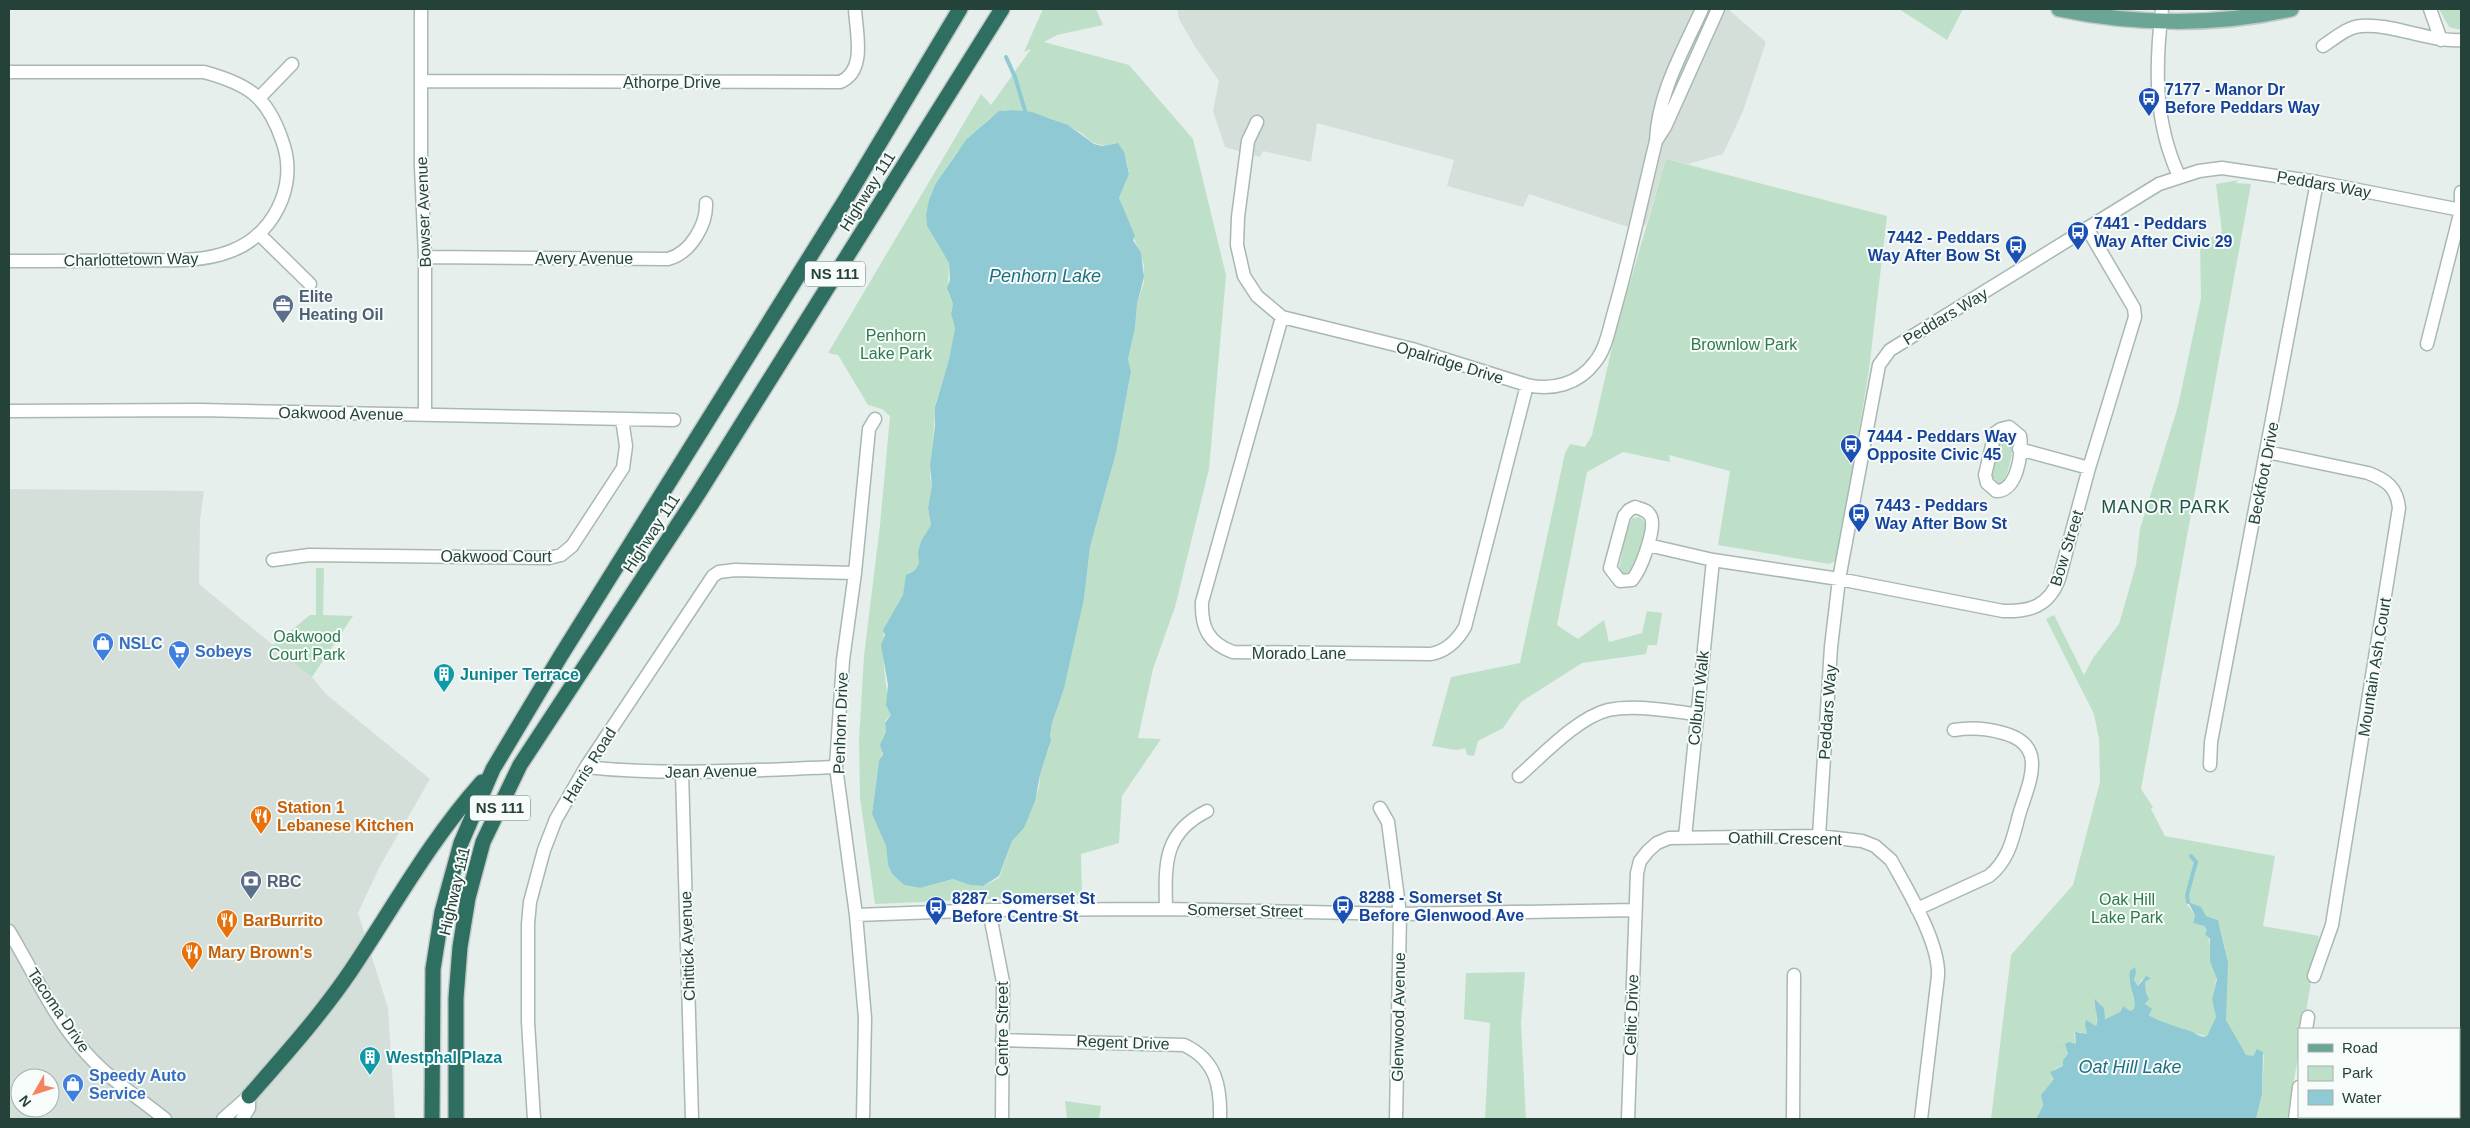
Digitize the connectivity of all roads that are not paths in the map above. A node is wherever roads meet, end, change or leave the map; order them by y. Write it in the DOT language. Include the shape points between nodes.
graph roads {
  1 [pos="421,9"];
  2 [pos="855,9"];
  3 [pos="960,9"];
  4 [pos="1002,9"];
  5 [pos="1702,9"];
  6 [pos="1718,9"];
  7 [pos="2059,9"];
  8 [pos="2291,9"];
  9 [pos="2430,9"];
  10 [pos="2162,15"];
  11 [pos="2441,40"];
  12 [pos="2461,40"];
  13 [pos="2323,46"];
  14 [pos="292,64"];
  15 [pos="9,72"];
  16 [pos="422,81"];
  17 [pos="260,97"];
  18 [pos="1257,122"];
  19 [pos="1656,141"];
  20 [pos="2179,176"];
  21 [pos="2317,182"];
  22 [pos="2461,192"];
  23 [pos="706,202"];
  24 [pos="2460,210"];
  25 [pos="2087,228"];
  26 [pos="259,234"];
  27 [pos="425,257"];
  28 [pos="9,261"];
  29 [pos="310,284"];
  30 [pos="1282,317"];
  31 [pos="2427,344"];
  32 [pos="1527,385"];
  33 [pos="9,411"];
  34 [pos="424,415"];
  35 [pos="622,419"];
  36 [pos="875,419"];
  37 [pos="674,420"];
  38 [pos="2019,450"];
  39 [pos="2267,452"];
  40 [pos="2089,468"];
  41 [pos="1648,545"];
  42 [pos="273,560"];
  43 [pos="1713,560"];
  44 [pos="854,573"];
  45 [pos="1840,579"];
  46 [pos="1696,714"];
  47 [pos="1954,730"];
  48 [pos="2210,765"];
  49 [pos="586,767"];
  50 [pos="836,768"];
  51 [pos="493,769"];
  52 [pos="682,772"];
  53 [pos="1519,776"];
  54 [pos="1380,808"];
  55 [pos="1207,811"];
  56 [pos="1819,836"];
  57 [pos="1686,837"];
  58 [pos="1166,909"];
  59 [pos="1917,909"];
  60 [pos="989,910"];
  61 [pos="1635,910"];
  62 [pos="1400,914"];
  63 [pos="856,915"];
  64 [pos="9,931"];
  65 [pos="1794,975"];
  66 [pos="2314,976"];
  67 [pos="1002,1040"];
  68 [pos="2298,1093"];
  69 [pos="249,1096"];
  70 [pos="165,1119"];
  71 [pos="223,1119"];
  72 [pos="242,1119"];
  73 [pos="432,1119"];
  74 [pos="456,1119"];
  75 [pos="534,1119"];
  76 [pos="692,1119"];
  77 [pos="863,1119"];
  78 [pos="1002,1119"];
  79 [pos="1220,1119"];
  80 [pos="1396,1119"];
  81 [pos="1628,1119"];
  82 [pos="1792,1119"];
  83 [pos="1921,1119"];
  84 [pos="2294,1119"];
  1 -- 16 [label="street, Bowser Avenue"];
  2 -- 16 [label="street, Athorpe Drive" via="857,64 852,75 840,82"];
  3 -- 51 [label="highway, Highway 111 / NS 111"];
  4 -- 74 [label="highway, Highway 111 / NS 111" via="698,494 520,765 483,842 468,898 456,998"];
  5 -- 19 [label="street, Opalridge Drive" via="1671,74 1656,126"];
  6 -- 19 [label="street, Opalridge Drive"];
  7 -- 10 [label="main road" via="2081,13"];
  8 -- 10 [label="main road" via="2230,18"];
  9 -- 11 [label="street"];
  10 -- 20 [label="street" via="2158,107 2163,134"];
  11 -- 12 [label="street"];
  11 -- 13 [label="street" via="2360,26"];
  14 -- 17 [label="street"];
  15 -- 17 [label="street, Charlottetown Way" via="204,72 246,86"];
  16 -- 27 [label="street, Bowser Avenue"];
  17 -- 26 [label="street, Charlottetown Way" via="278,131 288,167 278,211"];
  18 -- 30 [label="street, Opalridge Drive" via="1248,141 1237,245 1244,276 1257,296"];
  19 -- 32 [label="street, Opalridge Drive" via="1603,351 1590,369 1571,382 1549,387"];
  20 -- 21 [label="street, Peddars Way" via="2222,168"];
  20 -- 25 [label="street, Peddars Way" via="2159,184"];
  21 -- 24 [label="street, Peddars Way"];
  21 -- 39 [label="street, Beckfoot Drive"];
  22 -- 24 [label="street"];
  23 -- 27 [label="street, Avery Avenue" via="706,216 691,243 677,257 668,259"];
  24 -- 31 [label="street"];
  25 -- 40 [label="street, Bow Street" via="2134,308 2135,317"];
  25 -- 45 [label="street, Peddars Way" via="1890,350 1879,365"];
  26 -- 28 [label="street, Charlottetown Way" via="233,251 200,259"];
  26 -- 29 [label="street"];
  27 -- 34 [label="street, Bowser Avenue"];
  30 -- 32 [label="street, Opalridge Drive" via="1412,349"];
  30 -- 32 [label="street, Morado Lane" via="1202,602 1203,627 1214,641 1233,652 1431,654 1452,644 1465,628"];
  33 -- 34 [label="street, Oakwood Avenue" via="200,410"];
  34 -- 35 [label="street, Oakwood Avenue"];
  35 -- 37 [label="street, Oakwood Avenue"];
  35 -- 42 [label="street, Oakwood Court" via="626,446 623,468 572,546 561,555 549,558 309,555"];
  36 -- 44 [label="street, Penhorn Drive" via="869,429"];
  38 -- 38 [label="street" via="2020,436 2015,430 2009,427 1995,433 1985,475 1987,483 1996,491 2002,491 2013,483"];
  38 -- 40 [label="street"];
  39 -- 48 [label="street, Beckfoot Drive" via="2211,742"];
  39 -- 66 [label="street, Mountain Ash Court" via="2368,472 2383,478 2393,487 2399,508 2332,925"];
  40 -- 45 [label="street, Bow Street" via="2057,585 2047,600 2036,607 2003,611"];
  41 -- 41 [label="street" via="1651,515 1635,507 1624,516 1610,568 1620,581 1632,580 1636,575"];
  41 -- 43 [label="street, Bow Street"];
  43 -- 45 [label="street, Bow Street"];
  43 -- 46 [label="street, Colburn Walk"];
  44 -- 49 [label="street, Harris Road" via="735,570 713,576"];
  44 -- 50 [label="street, Penhorn Drive" via="843,660"];
  45 -- 56 [label="street, Peddars Way" via="1831,647"];
  46 -- 53 [label="street" via="1644,708 1608,710 1585,720"];
  46 -- 57 [label="street, Colburn Walk"];
  47 -- 59 [label="street" via="1985,728 2016,736 2025,742 2032,763 2029,782 2010,850 1998,869 1990,876"];
  49 -- 52 [label="street, Jean Avenue" via="630,772"];
  49 -- 75 [label="street, Harris Road" via="556,819 530,902 528,1022"];
  50 -- 52 [label="street, Jean Avenue"];
  50 -- 63 [label="street, Penhorn Drive"];
  51 -- 69 [label="highway" via="463,802 429,850 337,990"];
  51 -- 73 [label="highway, Highway 111 / NS 111" via="461,843 442,912 433,969"];
  52 -- 76 [label="street, Chittick Avenue"];
  54 -- 62 [label="street, Glenwood Avenue" via="1388,822"];
  55 -- 58 [label="street" via="1176,833 1171,843"];
  56 -- 57 [label="street, Oathill Crescent"];
  56 -- 59 [label="street, Oathill Crescent" via="1862,841 1885,853"];
  57 -- 61 [label="street, Oathill Crescent" via="1669,838 1657,844 1640,861"];
  58 -- 60 [label="street, Somerset Street"];
  58 -- 62 [label="street, Somerset Street"];
  59 -- 83 [label="street, Oathill Crescent" via="1938,968"];
  60 -- 63 [label="street, Somerset Street"];
  60 -- 67 [label="street, Centre Street" via="1003,982"];
  61 -- 62 [label="street, Somerset Street"];
  61 -- 81 [label="street, Celtic Drive"];
  62 -- 80 [label="street, Glenwood Avenue"];
  63 -- 77 [label="street, Penhorn Drive" via="865,1018"];
  64 -- 70 [label="street, Tacoma Drive" via="61,1019 85,1052"];
  65 -- 82 [label="street"];
  67 -- 78 [label="street, Centre Street"];
  67 -- 79 [label="street, Regent Drive" via="1184,1044 1198,1051 1213,1071 1219,1094"];
  68 -- 84 [label="street"];
  69 -- 71 [label="street"];
  69 -- 72 [label="street" via="249,1108"];
}
